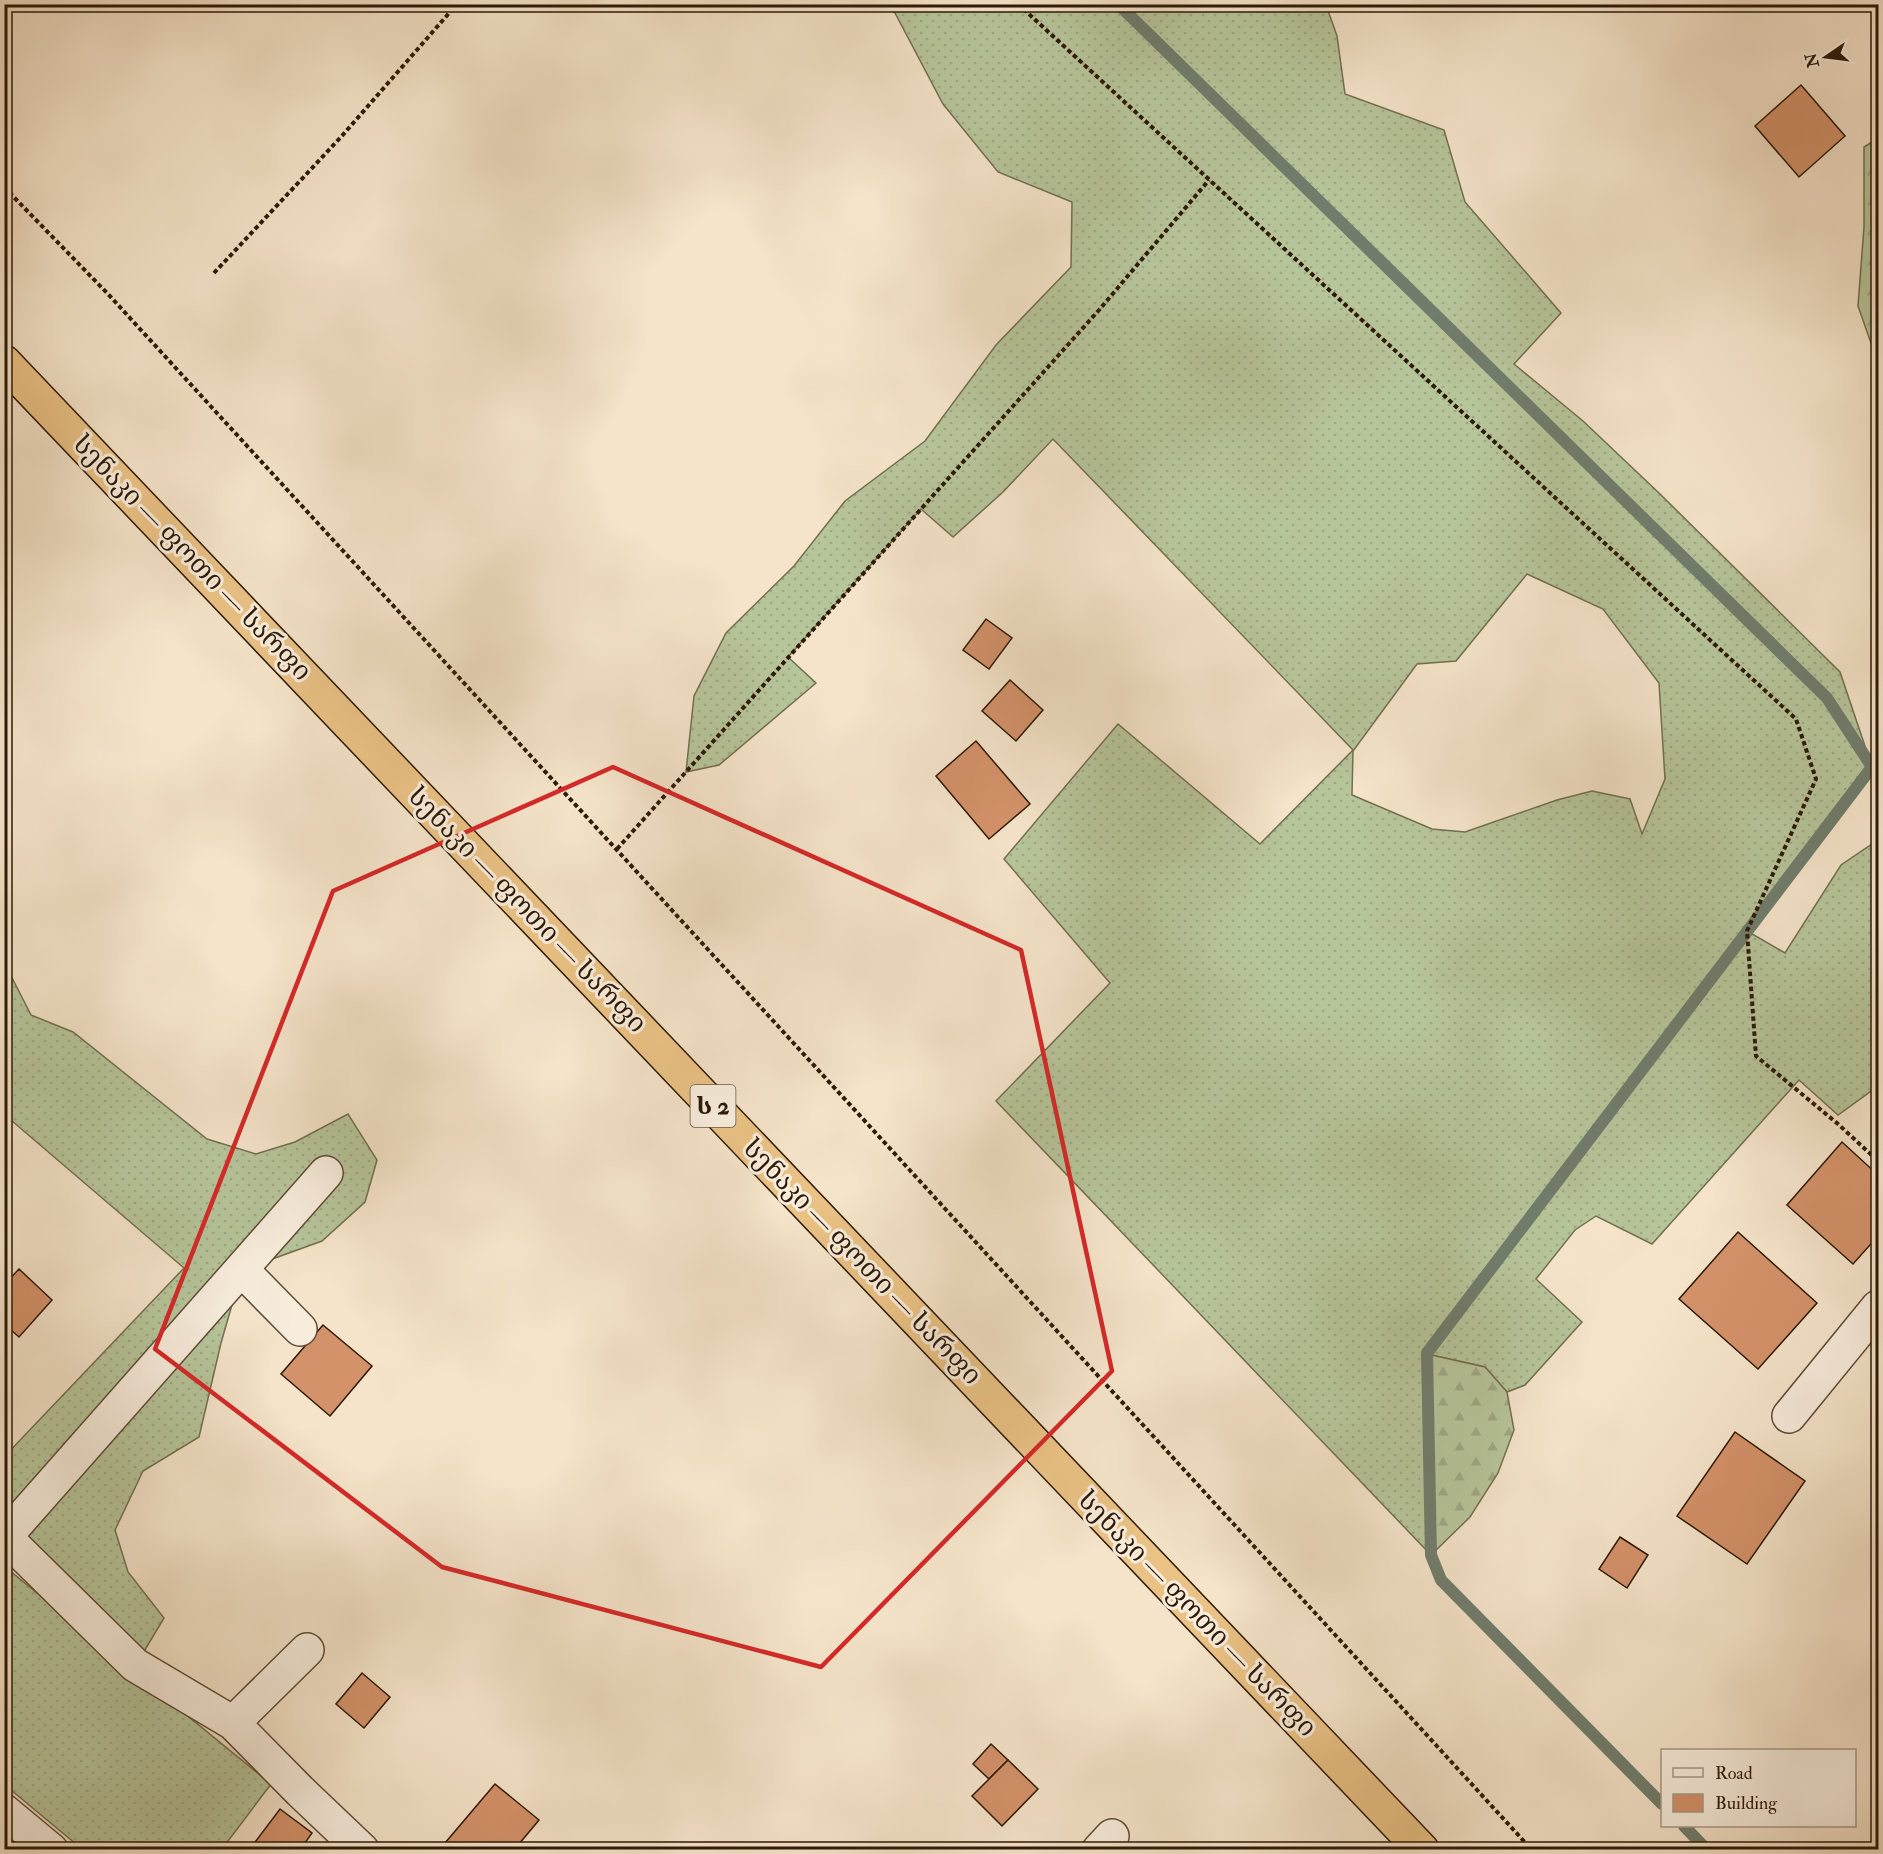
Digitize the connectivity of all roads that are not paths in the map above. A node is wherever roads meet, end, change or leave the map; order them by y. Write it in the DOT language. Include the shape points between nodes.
graph roads {
  1 [pos="4,362"];
  2 [pos="326,1173"];
  3 [pos="242,1270"];
  4 [pos="1878,1307"];
  5 [pos="300,1329"];
  6 [pos="1789,1416"];
  7 [pos="5,1537"];
  8 [pos="307,1650"];
  9 [pos="233,1723"];
  10 [pos="4,1811"];
  11 [pos="345,1844"];
  12 [pos="51,1850"];
  13 [pos="1422,1850"];
  1 -- 13 [label="highway, სენაკი — ფოთი — სარფი / ს 2"];
  2 -- 3 [label="street"];
  3 -- 5 [label="street"];
  3 -- 7 [label="street"];
  4 -- 6 [label="street"];
  7 -- 9 [label="street" via="135,1665"];
  8 -- 9 [label="street"];
  9 -- 11 [label="street"];
  10 -- 12 [label="street"];
}
